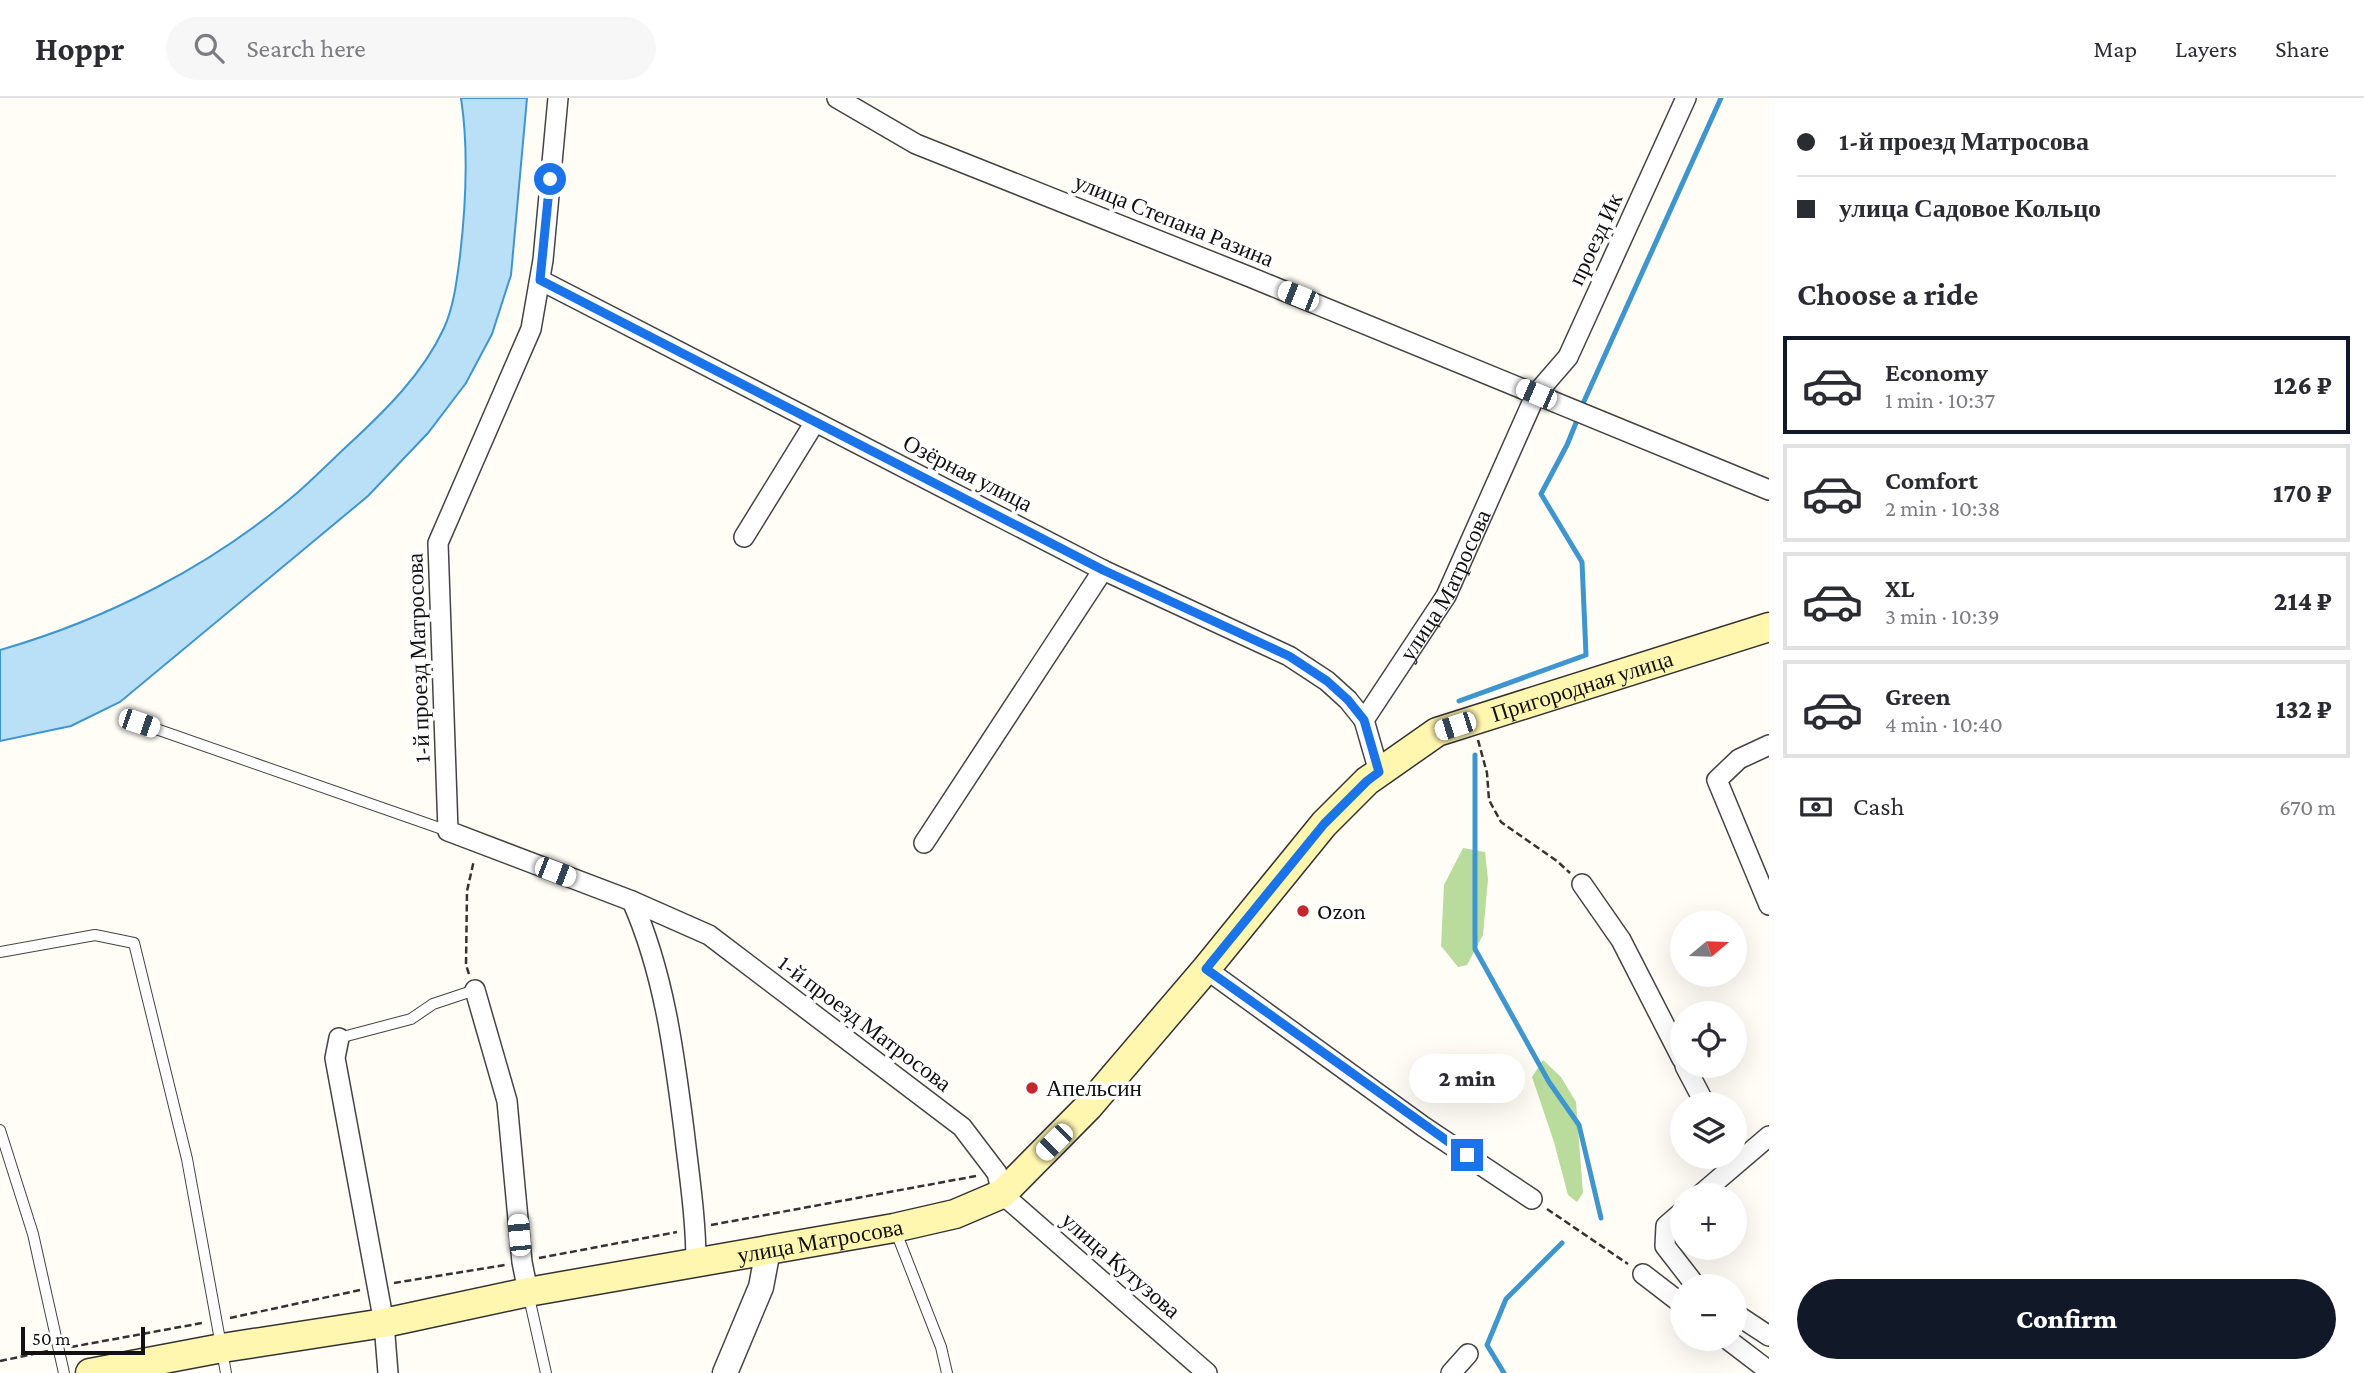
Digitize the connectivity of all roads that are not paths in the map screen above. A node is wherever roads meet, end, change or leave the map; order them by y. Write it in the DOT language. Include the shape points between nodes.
graph roads {
  1 [pos="558,98"];
  2 [pos="837,98"];
  3 [pos="1686,98"];
  4 [pos="540,280"];
  5 [pos="1536,394"];
  6 [pos="816,422"];
  7 [pos="1769,490"];
  8 [pos="744,537"];
  9 [pos="1103,570"];
  10 [pos="1769,627"];
  11 [pos="1364,720"];
  12 [pos="139,723"];
  13 [pos="1769,745"];
  14 [pos="1373,776"];
  15 [pos="449,831"];
  16 [pos="924,843"];
  17 [pos="1762,870"];
  18 [pos="1582,884"];
  19 [pos="632,901"];
  20 [pos="1769,905"];
  21 [pos="0,952"];
  22 [pos="1206,969"];
  23 [pos="475,990"];
  24 [pos="1670,1035"];
  25 [pos="339,1038"];
  26 [pos="0,1130"];
  27 [pos="1769,1136"];
  28 [pos="1747,1151"];
  29 [pos="1725,1169"];
  30 [pos="1000,1183"];
  31 [pos="1712,1183"];
  32 [pos="1532,1199"];
  33 [pos="1670,1222"];
  34 [pos="894,1228"];
  35 [pos="768,1250"];
  36 [pos="1670,1252"];
  37 [pos="1676,1260"];
  38 [pos="696,1263"];
  39 [pos="1643,1274"];
  40 [pos="1687,1274"];
  41 [pos="528,1292"];
  42 [pos="1670,1295"];
  43 [pos="1747,1322"];
  44 [pos="384,1323"];
  45 [pos="1769,1336"];
  46 [pos="1742,1351"];
  47 [pos="1468,1353"];
  48 [pos="224,1361"];
  49 [pos="1767,1371"];
  50 [pos="64,1373"];
  51 [pos="90,1373"];
  52 [pos="388,1373"];
  53 [pos="546,1373"];
  54 [pos="725,1373"];
  55 [pos="947,1373"];
  56 [pos="1207,1373"];
  57 [pos="1451,1373"];
  1 -- 4 [label="street, 1-й проезд Матросова"];
  2 -- 5 [label="street, улица Степана Разина" via="916,144"];
  3 -- 5 [label="street, проезд Ик" via="1568,357"];
  4 -- 6 [label="street, Озёрная улица"];
  4 -- 15 [label="street, 1-й проезд Матросова" via="531,329 438,543"];
  5 -- 7 [label="street, улица Степана Разина"];
  5 -- 11 [label="street, улица Матросова" via="1446,596"];
  6 -- 8 [label="street"];
  6 -- 9 [label="street, Озёрная улица"];
  9 -- 11 [label="street, Озёрная улица" via="1289,656 1327,681"];
  9 -- 16 [label="street"];
  10 -- 14 [label="main road, Пригородная улица" via="1437,732"];
  11 -- 14 [label="street"];
  12 -- 15 [label="lane"];
  13 -- 17 [label="street" via="1739,759 1717,780"];
  14 -- 22 [label="main road, улица Матросова" via="1324,824"];
  15 -- 19 [label="street, 1-й проезд Матросова"];
  17 -- 20 [label="street"];
  18 -- 24 [label="street" via="1622,940"];
  19 -- 30 [label="street, 1-й проезд Матросова" via="709,935 962,1127"];
  19 -- 38 [label="street" via="647,936 671,1033 696,1228"];
  21 -- 48 [label="lane" via="95,935 134,943 187,1159"];
  22 -- 30 [label="main road, улица Матросова" via="1089,1107"];
  22 -- 32 [label="street"];
  23 -- 25 [label="lane" via="433,1004 411,1019"];
  23 -- 41 [label="street" via="507,1101"];
  25 -- 44 [label="street" via="335,1058"];
  26 -- 50 [label="lane" via="33,1234"];
  27 -- 28 [label="street"];
  29 -- 31 [label="street"];
  30 -- 34 [label="main road, улица Матросова" via="956,1214"];
  30 -- 56 [label="street, улица Кутузова"];
  33 -- 36 [label="street" via="1665,1246"];
  34 -- 35 [label="main road, улица Матросова"];
  34 -- 55 [label="lane"];
  35 -- 38 [label="main road, улица Матросова"];
  35 -- 54 [label="street" via="761,1287"];
  37 -- 40 [label="street"];
  38 -- 41 [label="main road, улица Матросова"];
  39 -- 42 [label="street"];
  41 -- 44 [label="main road, улица Матросова"];
  41 -- 53 [label="lane"];
  43 -- 45 [label="street"];
  44 -- 48 [label="main road, улица Матросова"];
  44 -- 52 [label="street"];
  46 -- 49 [label="street"];
  47 -- 57 [label="street"];
  48 -- 51 [label="main road, улица Матросова"];
}
